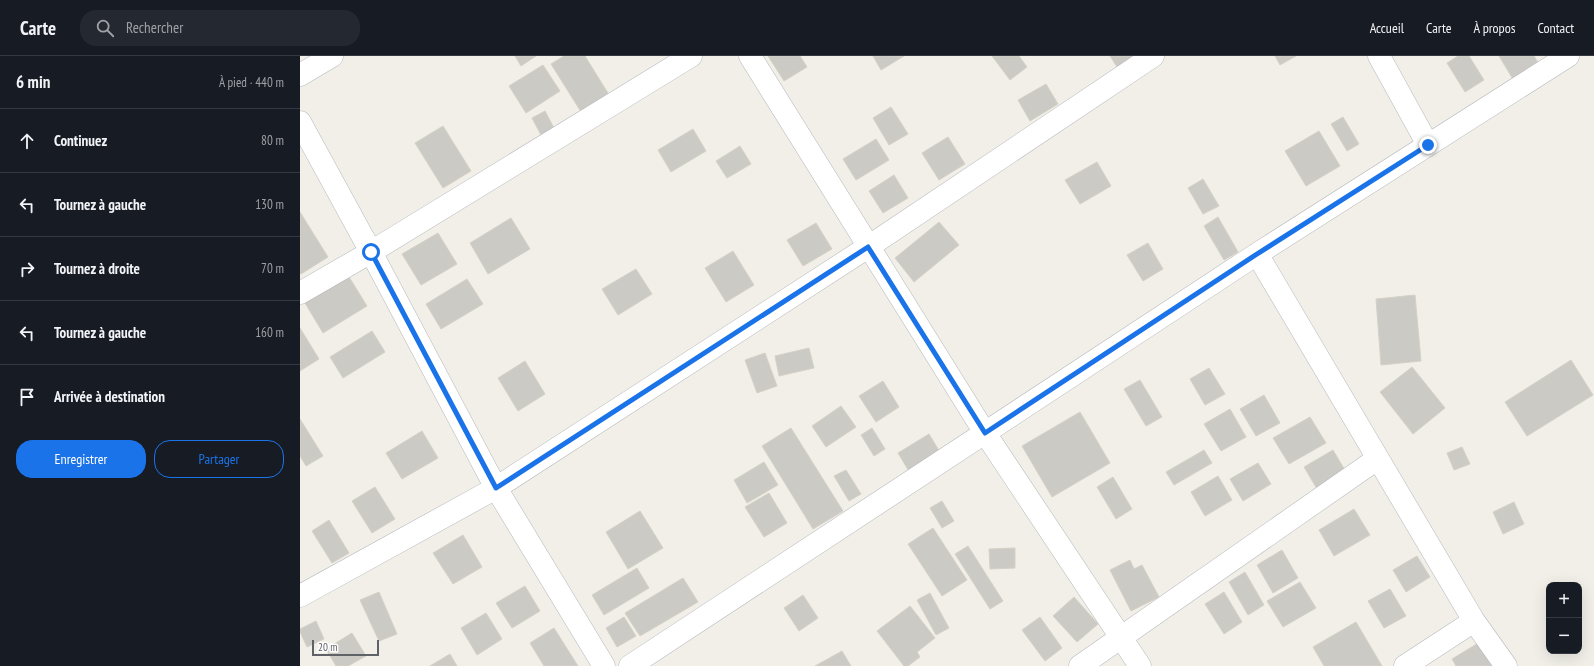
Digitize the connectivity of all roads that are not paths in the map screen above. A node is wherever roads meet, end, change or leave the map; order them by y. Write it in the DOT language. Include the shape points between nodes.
graph roads {
  1 [pos="332,56"];
  2 [pos="691,56"];
  3 [pos="750,56"];
  4 [pos="1153,56"];
  5 [pos="1379,56"];
  6 [pos="1568,56"];
  7 [pos="300,75"];
  8 [pos="300,122"];
  9 [pos="1428,145"];
  10 [pos="868,247"];
  11 [pos="371,252"];
  12 [pos="1257,254"];
  13 [pos="300,293"];
  14 [pos="985,433"];
  15 [pos="1377,459"];
  16 [pos="496,488"];
  17 [pos="300,596"];
  18 [pos="1474,620"];
  19 [pos="1121,638"];
  20 [pos="604,666"];
  21 [pos="630,666"];
  22 [pos="1080,666"];
  23 [pos="1140,666"];
  24 [pos="1405,666"];
  25 [pos="1506,666"];
  1 -- 7 [label="street"];
  2 -- 11 [label="street"];
  3 -- 10 [label="street"];
  4 -- 10 [label="street"];
  5 -- 9 [label="street"];
  6 -- 9 [label="street"];
  8 -- 11 [label="street"];
  9 -- 12 [label="street"];
  10 -- 14 [label="street"];
  10 -- 16 [label="street"];
  11 -- 13 [label="street"];
  11 -- 16 [label="street"];
  12 -- 14 [label="street"];
  12 -- 15 [label="street"];
  14 -- 19 [label="street"];
  14 -- 21 [label="street"];
  15 -- 18 [label="street"];
  15 -- 19 [label="street"];
  16 -- 17 [label="street"];
  16 -- 20 [label="street"];
  18 -- 24 [label="street"];
  18 -- 25 [label="street"];
  19 -- 22 [label="street"];
  19 -- 23 [label="street"];
}
